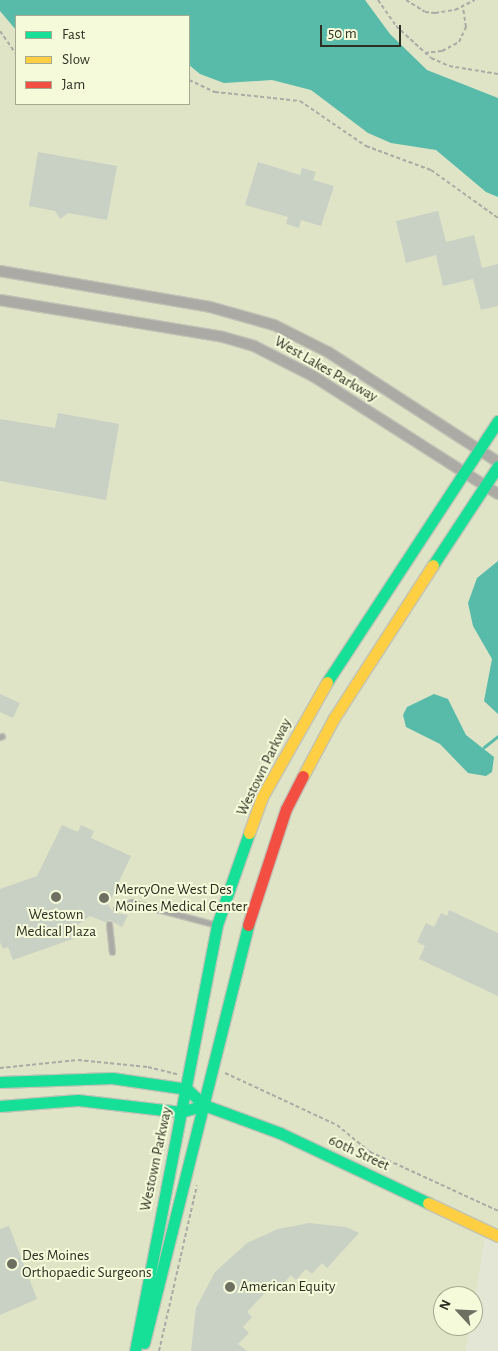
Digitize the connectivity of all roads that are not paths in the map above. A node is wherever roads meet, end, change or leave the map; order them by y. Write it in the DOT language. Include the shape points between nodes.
graph roads {
  1 [pos="0,272"];
  2 [pos="0,300"];
  3 [pos="498,421"];
  4 [pos="478,450"];
  5 [pos="498,464"];
  6 [pos="464,472"];
  7 [pos="486,486"];
  8 [pos="498,494"];
  9 [pos="116,909"];
  10 [pos="109,924"];
  11 [pos="217,925"];
  12 [pos="112,952"];
  13 [pos="0,1082"];
  14 [pos="187,1089"];
  15 [pos="204,1105"];
  16 [pos="0,1106"];
  17 [pos="182,1112"];
  18 [pos="498,1236"];
  19 [pos="135,1351"];
  20 [pos="142,1351"];
  1 -- 4 [label="street, West Lakes Parkway" via="210,307 274,326 328,352"];
  2 -- 6 [label="street, West Lakes Parkway" via="223,337 254,346 298,367"];
  3 -- 4 [label="street, Westown Parkway"];
  4 -- 5 [label="street, West Lakes Parkway"];
  4 -- 6 [label="street, Westown Parkway"];
  5 -- 7 [label="street"];
  6 -- 7 [label="street, West Lakes Parkway"];
  6 -- 11 [label="street, Westown Parkway" via="307,713 276,771 243,848"];
  7 -- 8 [label="street, West Lakes Parkway"];
  7 -- 15 [label="street" via="334,718 286,809 256,892"];
  9 -- 11 [label="lane" via="131,902"];
  10 -- 12 [label="lane"];
  11 -- 14 [label="street, Westown Parkway"];
  13 -- 14 [label="street" via="82,1076"];
  14 -- 15 [label="street, 60th Street"];
  14 -- 17 [label="street, Westown Parkway"];
  15 -- 17 [label="street"];
  15 -- 18 [label="street, 60th Street" via="274,1130"];
  15 -- 20 [label="street"];
  16 -- 17 [label="street" via="78,1100"];
  17 -- 19 [label="street, Westown Parkway"];
}
